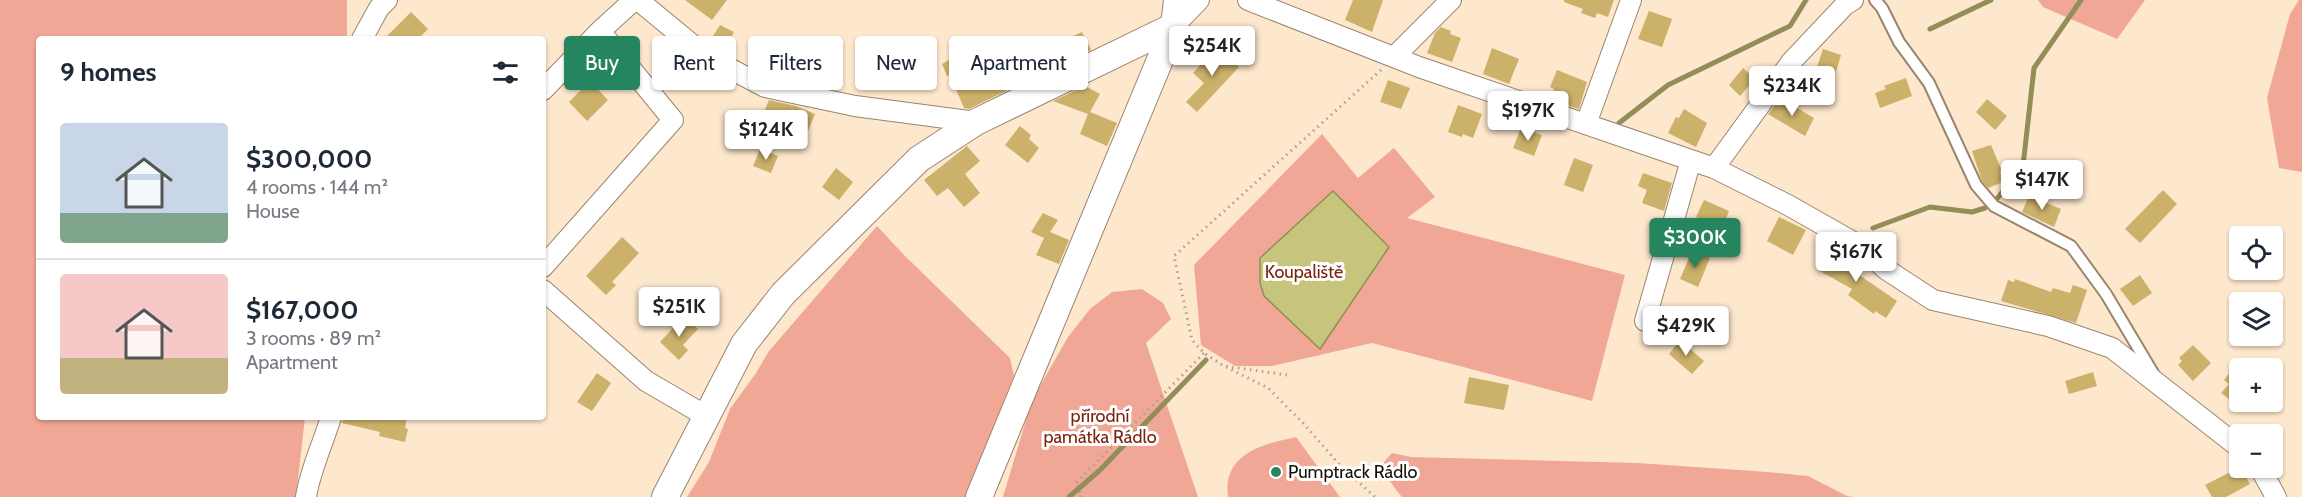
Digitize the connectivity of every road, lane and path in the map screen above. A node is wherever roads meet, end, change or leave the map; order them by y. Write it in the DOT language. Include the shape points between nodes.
graph roads {
  1 [pos="387,0"];
  2 [pos="636,0"];
  3 [pos="1177,0"];
  4 [pos="1199,0"];
  5 [pos="1248,0"];
  6 [pos="1451,0"];
  7 [pos="1631,0"];
  8 [pos="1853,0"];
  9 [pos="1875,0"];
  10 [pos="1174,26"];
  11 [pos="600,31"];
  12 [pos="364,36"];
  13 [pos="1394,57"];
  14 [pos="546,87"];
  15 [pos="976,122"];
  16 [pos="1586,124"];
  17 [pos="1691,160"];
  18 [pos="1714,168"];
  19 [pos="546,264"];
  20 [pos="546,293"];
  21 [pos="1645,321"];
  22 [pos="1204,353"];
  23 [pos="1224,366"];
  24 [pos="1287,375"];
  25 [pos="2162,389"];
  26 [pos="706,416"];
  27 [pos="330,420"];
  28 [pos="2229,440"];
  29 [pos="2266,478"];
  30 [pos="306,497"];
  31 [pos="665,497"];
  32 [pos="979,497"];
  33 [pos="1080,497"];
  34 [pos="1374,497"];
  35 [pos="2276,497"];
  1 -- 12 [label="street"];
  2 -- 11 [label="street"];
  2 -- 15 [label="street" via="706,56 765,87 855,106"];
  3 -- 10 [label="street"];
  4 -- 10 [label="street"];
  5 -- 13 [label="street"];
  6 -- 13 [label="street"];
  7 -- 16 [label="street"];
  8 -- 18 [label="street" via="1792,61"];
  9 -- 25 [label="lane" via="1929,83 1976,184 1995,206 2072,246 2106,294"];
  10 -- 15 [label="street"];
  10 -- 32 [label="street"];
  11 -- 14 [label="street"];
  11 -- 19 [label="street" via="673,120"];
  13 -- 16 [label="street"];
  13 -- 22 [label="path" via="1174,256 1192,340"];
  15 -- 26 [label="street" via="919,159 783,294 744,344"];
  16 -- 17 [label="street"];
  17 -- 18 [label="street"];
  17 -- 21 [label="street"];
  18 -- 25 [label="street" via="1855,243 1933,300 2048,326 2112,348"];
  20 -- 26 [label="street" via="646,381"];
  22 -- 23 [label="path"];
  22 -- 33 [label="path" via="1075,484"];
  23 -- 24 [label="path"];
  23 -- 34 [label="path" via="1268,388"];
  25 -- 28 [label="street"];
  26 -- 31 [label="street"];
  27 -- 30 [label="street"];
  29 -- 35 [label="street"];
}
